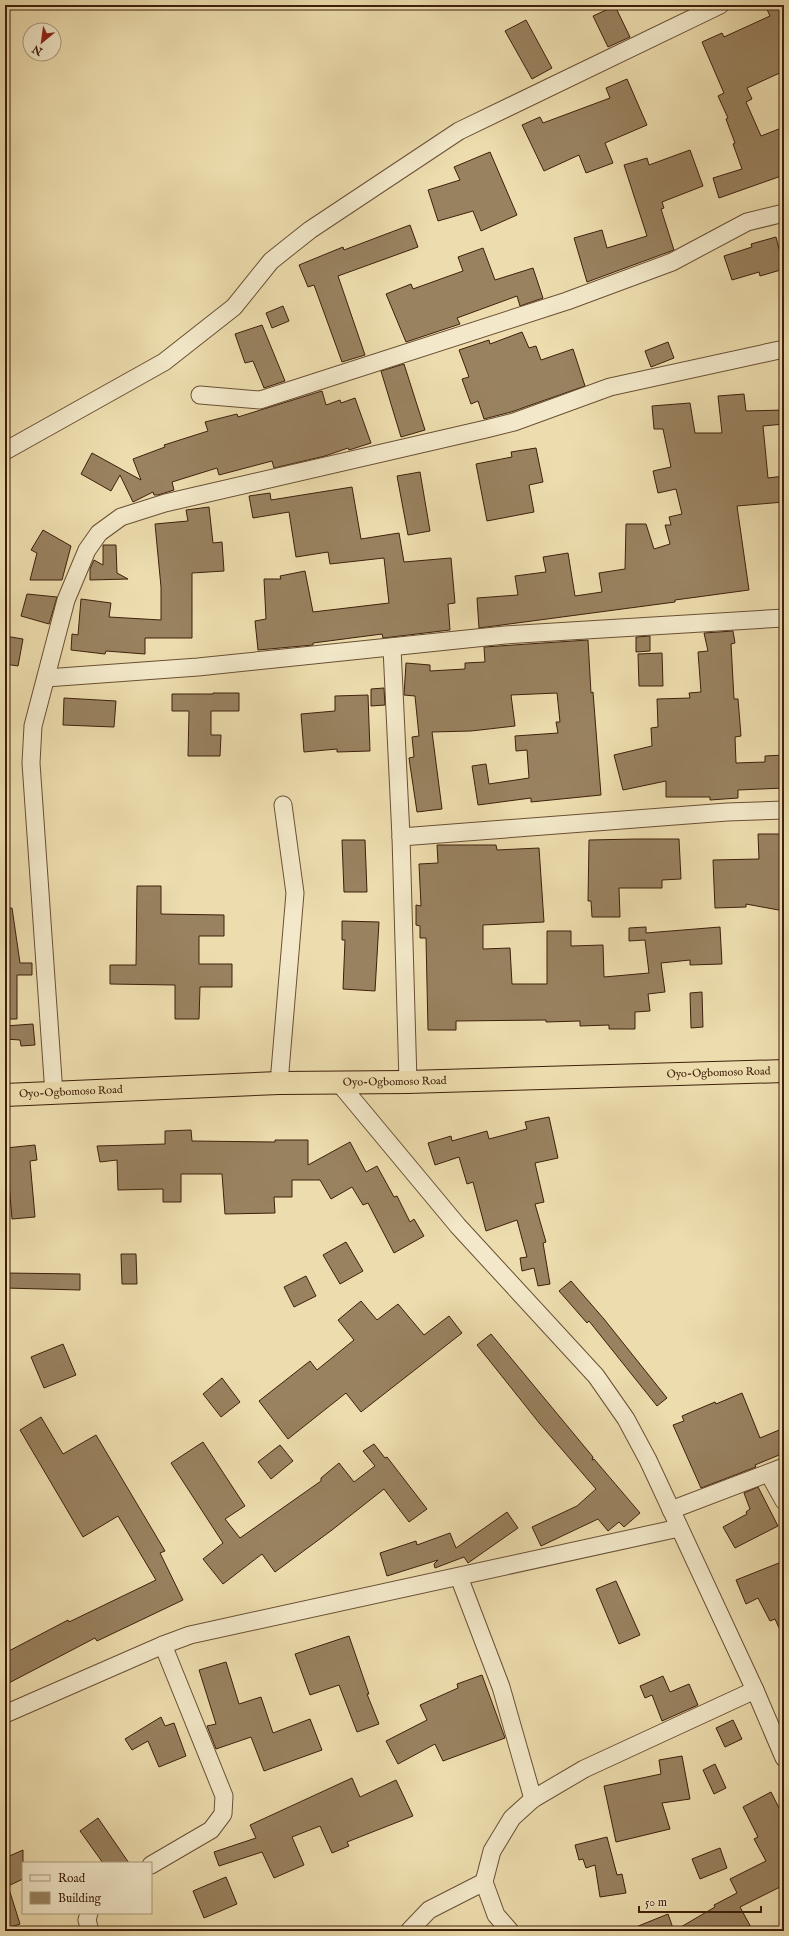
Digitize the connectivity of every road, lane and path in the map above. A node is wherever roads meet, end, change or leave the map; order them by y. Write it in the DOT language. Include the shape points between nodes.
graph roads {
  1 [pos="720,5"];
  2 [pos="784,213"];
  3 [pos="784,349"];
  4 [pos="200,395"];
  5 [pos="5,451"];
  6 [pos="784,618"];
  7 [pos="392,648"];
  8 [pos="46,678"];
  9 [pos="284,805"];
  10 [pos="784,810"];
  11 [pos="401,837"];
  12 [pos="784,1071"];
  13 [pos="408,1082"];
  14 [pos="279,1083"];
  15 [pos="339,1083"];
  16 [pos="54,1094"];
  17 [pos="5,1095"];
  18 [pos="784,1467"];
  19 [pos="769,1474"];
  20 [pos="784,1501"];
  21 [pos="671,1510"];
  22 [pos="679,1528"];
  23 [pos="459,1577"];
  24 [pos="163,1645"];
  25 [pos="755,1690"];
  26 [pos="5,1714"];
  27 [pos="784,1758"];
  28 [pos="533,1799"];
  29 [pos="152,1864"];
  30 [pos="484,1882"];
  31 [pos="89,1914"];
  32 [pos="90,1931"];
  33 [pos="409,1931"];
  34 [pos="510,1931"];
  1 -- 5 [label="street" via="459,131 310,230 271,261 234,307 164,362"];
  2 -- 4 [label="street" via="747,222 672,262 567,301 260,400"];
  3 -- 8 [label="street" via="610,387 507,424 165,502 122,517 99,533 87,550 66,600"];
  6 -- 7 [label="street" via="505,635"];
  7 -- 8 [label="street" via="198,667"];
  7 -- 11 [label="street"];
  8 -- 16 [label="street" via="33,726 31,763"];
  9 -- 14 [label="street" via="295,893"];
  10 -- 11 [label="street" via="727,812"];
  11 -- 13 [label="street"];
  12 -- 13 [label="highway, Oyo-Ogbomoso Road"];
  13 -- 15 [label="highway, Oyo-Ogbomoso Road"];
  14 -- 15 [label="highway, Oyo-Ogbomoso Road"];
  14 -- 16 [label="highway, Oyo-Ogbomoso Road"];
  15 -- 21 [label="street" via="458,1226 596,1376 626,1419"];
  16 -- 17 [label="highway, Oyo-Ogbomoso Road"];
  18 -- 19 [label="street"];
  19 -- 20 [label="street"];
  19 -- 21 [label="street"];
  21 -- 22 [label="street"];
  22 -- 23 [label="street"];
  22 -- 25 [label="street"];
  23 -- 24 [label="street" via="190,1635"];
  23 -- 28 [label="street" via="501,1687"];
  24 -- 26 [label="street"];
  24 -- 29 [label="street" via="224,1796 223,1814 211,1830"];
  25 -- 27 [label="street"];
  25 -- 28 [label="street" via="584,1769"];
  28 -- 30 [label="street" via="512,1818 492,1851"];
  30 -- 33 [label="street" via="429,1910"];
  30 -- 34 [label="street" via="496,1915"];
  31 -- 32 [label="street" via="87,1920"];
}
